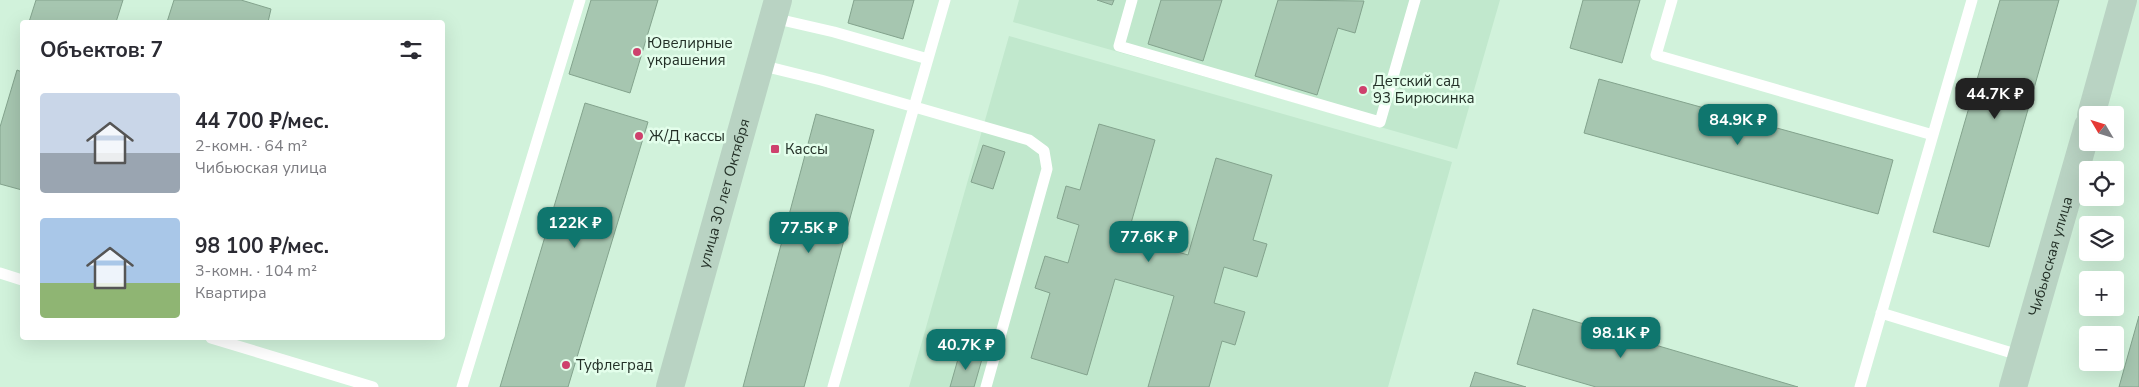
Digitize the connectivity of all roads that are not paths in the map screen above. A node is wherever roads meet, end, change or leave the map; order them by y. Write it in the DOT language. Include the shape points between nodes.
graph roads {
  1 [pos="580,0"];
  2 [pos="945,0"];
  3 [pos="1132,0"];
  4 [pos="1415,0"];
  5 [pos="1672,0"];
  6 [pos="1972,0"];
  7 [pos="2123,0"];
  8 [pos="776,9"];
  9 [pos="928,59"];
  10 [pos="760,65"];
  11 [pos="2093,106"];
  12 [pos="914,107"];
  13 [pos="1933,135"];
  14 [pos="2081,151"];
  15 [pos="0,273"];
  16 [pos="20,279"];
  17 [pos="1881,313"];
  18 [pos="218,340"];
  19 [pos="2022,356"];
  20 [pos="371,386"];
  21 [pos="462,387"];
  22 [pos="670,387"];
  23 [pos="833,387"];
  24 [pos="986,387"];
  25 [pos="1860,387"];
  26 [pos="2013,387"];
  1 -- 21 [label="lane"];
  2 -- 9 [label="lane"];
  3 -- 4 [label="lane" via="1119,46 1380,122"];
  5 -- 13 [label="lane" via="1656,55"];
  6 -- 13 [label="lane"];
  7 -- 11 [label="street"];
  8 -- 9 [label="lane" via="834,32"];
  8 -- 10 [label="street, улица 30 лет Октября"];
  9 -- 12 [label="lane"];
  10 -- 12 [label="lane"];
  10 -- 22 [label="street, улица 30 лет Октября"];
  12 -- 23 [label="lane"];
  12 -- 24 [label="lane" via="1029,140 1044,151 1047,169"];
  13 -- 17 [label="lane"];
  14 -- 19 [label="street, Чибьюская улица"];
  15 -- 16 [label="lane"];
  17 -- 19 [label="lane"];
  17 -- 25 [label="lane"];
  18 -- 20 [label="lane"];
  19 -- 26 [label="street, Чибьюская улица"];
}
